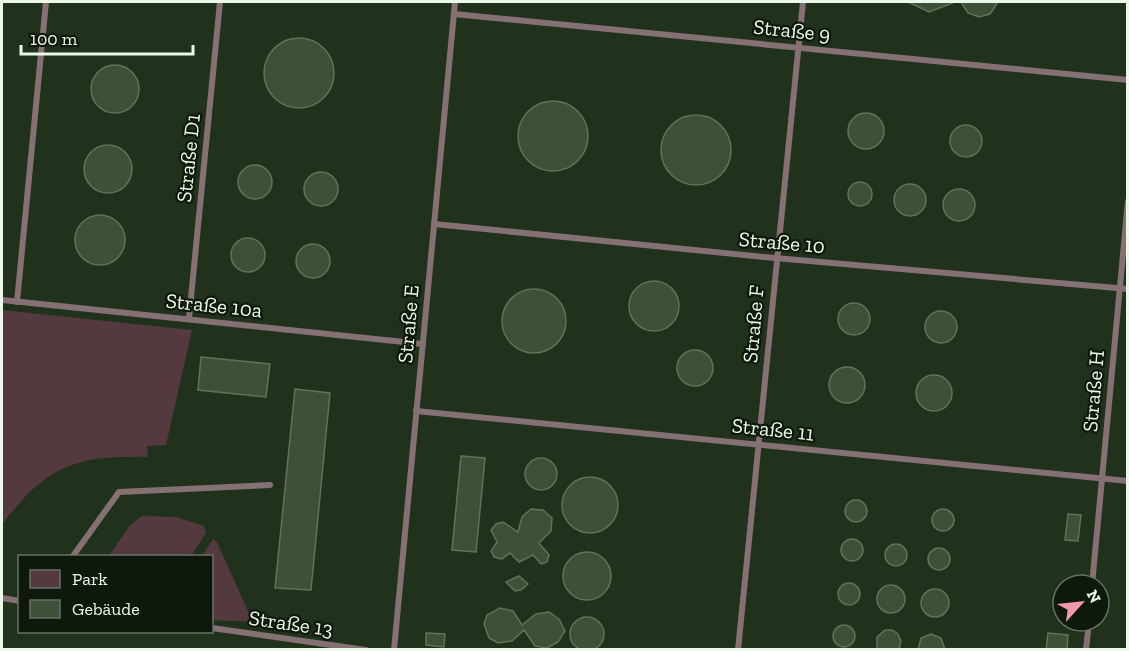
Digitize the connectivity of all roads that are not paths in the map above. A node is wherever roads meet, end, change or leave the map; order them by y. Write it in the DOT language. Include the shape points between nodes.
graph roads {
  1 [pos="46,2"];
  2 [pos="220,2"];
  3 [pos="455,2"];
  4 [pos="803,2"];
  5 [pos="454,14"];
  6 [pos="799,47"];
  7 [pos="1128,80"];
  8 [pos="1128,201"];
  9 [pos="434,224"];
  10 [pos="776,258"];
  11 [pos="1119,288"];
  12 [pos="1128,289"];
  13 [pos="2,300"];
  14 [pos="17,302"];
  15 [pos="189,318"];
  16 [pos="423,344"];
  17 [pos="416,411"];
  18 [pos="760,445"];
  19 [pos="1102,478"];
  20 [pos="1128,481"];
  21 [pos="270,485"];
  22 [pos="74,555"];
  23 [pos="1093,573"];
  24 [pos="2,598"];
  25 [pos="18,601"];
  26 [pos="213,628"];
  27 [pos="1088,633"];
  28 [pos="366,650"];
  29 [pos="393,650"];
  30 [pos="738,650"];
  31 [pos="1086,650"];
  1 -- 14 [label="lane"];
  2 -- 15 [label="lane, Straße D1"];
  3 -- 5 [label="lane, Straße E"];
  4 -- 6 [label="lane, Straße F"];
  5 -- 6 [label="lane, Straße 9"];
  5 -- 9 [label="lane, Straße E"];
  6 -- 7 [label="lane, Straße 9"];
  6 -- 10 [label="lane, Straße F"];
  8 -- 11 [label="lane, Straße H"];
  9 -- 10 [label="lane, Straße 10"];
  9 -- 16 [label="lane, Straße E"];
  10 -- 11 [label="lane, Straße 10"];
  10 -- 18 [label="lane, Straße F"];
  11 -- 12 [label="lane, Straße 10"];
  11 -- 19 [label="lane, Straße H"];
  13 -- 14 [label="lane, Straße 10a"];
  14 -- 15 [label="lane, Straße 10a"];
  15 -- 16 [label="lane, Straße 10a"];
  16 -- 17 [label="lane, Straße E"];
  17 -- 18 [label="lane, Straße 11"];
  17 -- 29 [label="lane, Straße E"];
  18 -- 19 [label="lane, Straße 11"];
  18 -- 30 [label="lane, Straße F"];
  19 -- 20 [label="lane, Straße 11"];
  19 -- 23 [label="lane, Straße H"];
  21 -- 22 [label="lane" via="119,492"];
  24 -- 25 [label="lane"];
  26 -- 28 [label="lane, Straße 13"];
  27 -- 31 [label="lane"];
}
